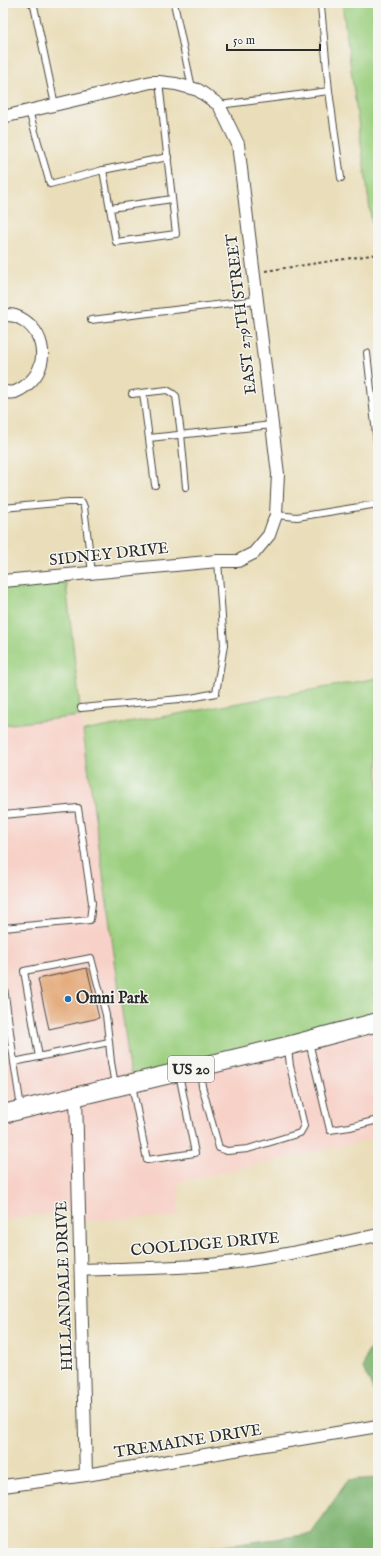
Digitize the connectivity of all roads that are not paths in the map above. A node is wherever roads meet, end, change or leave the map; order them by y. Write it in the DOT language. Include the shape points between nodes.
graph roads {
  1 [pos="31,3"];
  2 [pos="174,3"];
  3 [pos="321,6"];
  4 [pos="155,82"];
  5 [pos="192,88"];
  6 [pos="329,91"];
  7 [pos="55,105"];
  8 [pos="219,106"];
  9 [pos="29,111"];
  10 [pos="3,117"];
  11 [pos="168,157"];
  12 [pos="103,170"];
  13 [pos="341,178"];
  14 [pos="172,199"];
  15 [pos="111,208"];
  16 [pos="257,300"];
  17 [pos="3,315"];
  18 [pos="91,320"];
  19 [pos="366,353"];
  20 [pos="3,392"];
  21 [pos="143,392"];
  22 [pos="132,394"];
  23 [pos="272,425"];
  24 [pos="181,434"];
  25 [pos="149,438"];
  26 [pos="378,452"];
  27 [pos="155,485"];
  28 [pos="186,487"];
  29 [pos="378,504"];
  30 [pos="3,508"];
  31 [pos="276,515"];
  32 [pos="218,560"];
  33 [pos="92,573"];
  34 [pos="3,582"];
  35 [pos="81,708"];
  36 [pos="3,815"];
  37 [pos="3,928"];
  38 [pos="3,980"];
  39 [pos="378,1022"];
  40 [pos="308,1040"];
  41 [pos="108,1042"];
  42 [pos="287,1046"];
  43 [pos="38,1057"];
  44 [pos="14,1062"];
  45 [pos="200,1067"];
  46 [pos="178,1072"];
  47 [pos="124,1085"];
  48 [pos="76,1097"];
  49 [pos="21,1110"];
  50 [pos="3,1114"];
  51 [pos="378,1120"];
  52 [pos="378,1235"];
  53 [pos="81,1270"];
  54 [pos="378,1426"];
  55 [pos="86,1475"];
  56 [pos="3,1486"];
  1 -- 7 [label="lane" via="34,6"];
  2 -- 5 [label="lane"];
  3 -- 6 [label="lane"];
  4 -- 5 [label="street, EAST 279TH STREET"];
  4 -- 7 [label="street"];
  4 -- 11 [label="lane"];
  5 -- 8 [label="street, EAST 279TH STREET"];
  6 -- 8 [label="lane"];
  6 -- 13 [label="lane"];
  7 -- 9 [label="street"];
  8 -- 16 [label="street, EAST 279TH STREET" via="238,144"];
  9 -- 10 [label="street"];
  9 -- 12 [label="lane" via="50,184"];
  11 -- 12 [label="lane"];
  11 -- 14 [label="lane"];
  12 -- 15 [label="lane"];
  14 -- 15 [label="lane"];
  14 -- 15 [label="lane" via="176,234 116,242"];
  16 -- 18 [label="lane"];
  16 -- 23 [label="street, EAST 279TH STREET"];
  17 -- 20 [label="street" via="15,316 28,324 39,336 43,350 37,375 16,392"];
  19 -- 26 [label="lane"];
  21 -- 22 [label="lane"];
  21 -- 24 [label="lane" via="167,390 176,396"];
  21 -- 25 [label="lane"];
  23 -- 24 [label="lane"];
  23 -- 31 [label="street, EAST 279TH STREET" via="278,474"];
  24 -- 25 [label="lane"];
  24 -- 28 [label="lane"];
  25 -- 27 [label="lane"];
  29 -- 31 [label="lane" via="297,517"];
  30 -- 33 [label="lane" via="82,502"];
  31 -- 32 [label="street, EAST 279TH STREET" via="269,535 254,553 238,561"];
  32 -- 33 [label="street, SIDNEY DRIVE"];
  32 -- 35 [label="lane" via="224,645 216,693 191,698"];
  33 -- 34 [label="street, SIDNEY DRIVE"];
  36 -- 37 [label="lane" via="78,808 92,903 90,920"];
  38 -- 44 [label="lane"];
  39 -- 40 [label="main road, US 20"];
  40 -- 42 [label="main road, US 20"];
  40 -- 51 [label="lane" via="330,1130"];
  41 -- 43 [label="lane"];
  41 -- 43 [label="lane" via="106,1015 92,958 24,971"];
  41 -- 47 [label="lane" via="110,1062"];
  42 -- 45 [label="main road, US 20"];
  42 -- 45 [label="lane" via="304,1126 300,1133 248,1149 227,1151 219,1148"];
  43 -- 44 [label="lane"];
  44 -- 49 [label="lane"];
  45 -- 46 [label="main road, US 20"];
  46 -- 47 [label="main road, US 20"];
  46 -- 47 [label="lane" via="195,1153 147,1160"];
  47 -- 48 [label="main road, US 20"];
  48 -- 49 [label="main road, US 20"];
  48 -- 53 [label="street, HILLANDALE DRIVE"];
  49 -- 50 [label="main road, US 20"];
  52 -- 53 [label="street, COOLIDGE DRIVE" via="298,1253 242,1262"];
  53 -- 55 [label="street, HILLANDALE DRIVE"];
  54 -- 55 [label="street, TREMAINE DRIVE"];
  55 -- 56 [label="street, TREMAINE DRIVE"];
}
